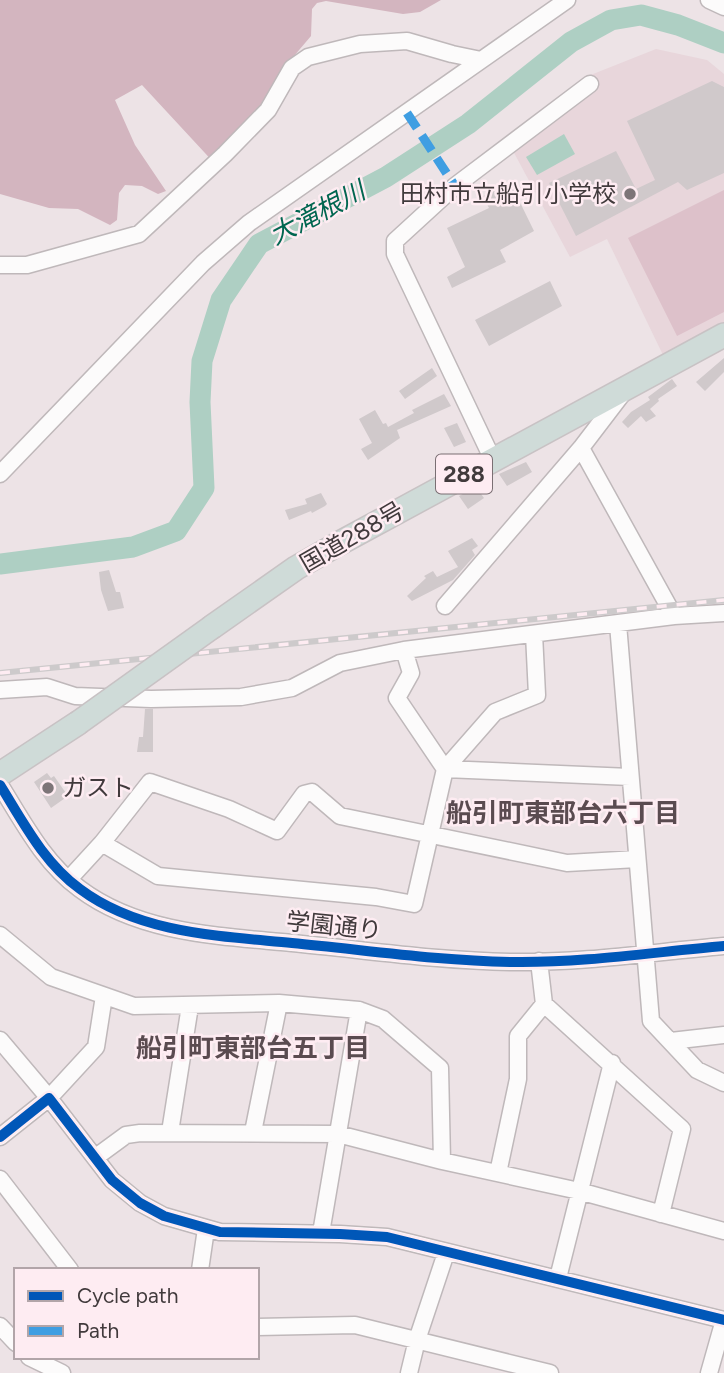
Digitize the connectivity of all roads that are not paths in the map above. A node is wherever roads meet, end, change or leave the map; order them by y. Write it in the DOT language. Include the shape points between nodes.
graph roads {
  1 [pos="567,0"];
  2 [pos="709,0"];
  3 [pos="724,6"];
  4 [pos="481,60"];
  5 [pos="590,84"];
  6 [pos="0,265"];
  7 [pos="724,334"];
  8 [pos="630,384"];
  9 [pos="581,448"];
  10 [pos="492,458"];
  11 [pos="0,474"];
  12 [pos="445,606"];
  13 [pos="724,612"];
  14 [pos="674,616"];
  15 [pos="618,624"];
  16 [pos="534,634"];
  17 [pos="404,650"];
  18 [pos="0,690"];
  19 [pos="445,769"];
  20 [pos="0,774"];
  21 [pos="629,777"];
  22 [pos="0,785"];
  23 [pos="429,835"];
  24 [pos="102,843"];
  25 [pos="637,859"];
  26 [pos="69,880"];
  27 [pos="0,935"];
  28 [pos="724,946"];
  29 [pos="644,953"];
  30 [pos="539,961"];
  31 [pos="103,996"];
  32 [pos="279,1003"];
  33 [pos="544,1004"];
  34 [pos="190,1006"];
  35 [pos="359,1010"];
  36 [pos="724,1035"];
  37 [pos="0,1040"];
  38 [pos="671,1041"];
  39 [pos="612,1063"];
  40 [pos="724,1083"];
  41 [pos="48,1098"];
  42 [pos="170,1132"];
  43 [pos="253,1132"];
  44 [pos="338,1134"];
  45 [pos="0,1137"];
  46 [pos="96,1157"];
  47 [pos="442,1161"];
  48 [pos="498,1173"];
  49 [pos="0,1179"];
  50 [pos="579,1191"];
  51 [pos="661,1214"];
  52 [pos="206,1229"];
  53 [pos="724,1231"];
  54 [pos="321,1233"];
  55 [pos="446,1253"];
  56 [pos="68,1268"];
  57 [pos="200,1268"];
  58 [pos="558,1278"];
  59 [pos="724,1320"];
  60 [pos="0,1326"];
  61 [pos="259,1327"];
  62 [pos="417,1340"];
  63 [pos="14,1341"];
  64 [pos="33,1359"];
  65 [pos="62,1373"];
  66 [pos="409,1373"];
  67 [pos="550,1373"];
  68 [pos="709,1373"];
  1 -- 4 [label="street"];
  2 -- 3 [label="street"];
  4 -- 6 [label="street" via="407,41 360,44 308,57 292,68 268,110 139,234 27,265"];
  4 -- 11 [label="street" via="249,223 203,263"];
  5 -- 10 [label="street" via="455,186 395,241 395,254"];
  7 -- 8 [label="highway, 国道288号 / 288"];
  8 -- 9 [label="street"];
  8 -- 10 [label="highway, 国道288号 / 288"];
  9 -- 12 [label="street"];
  9 -- 14 [label="street"];
  10 -- 20 [label="highway, 国道288号 / 288, bridge" via="296,568"];
  13 -- 14 [label="street"];
  14 -- 15 [label="street"];
  15 -- 16 [label="street"];
  15 -- 21 [label="street"];
  16 -- 17 [label="street"];
  16 -- 19 [label="street" via="537,695 495,712"];
  17 -- 18 [label="street" via="340,663 292,688 241,697 151,699 75,696 47,687"];
  17 -- 19 [label="street" via="411,673 397,698"];
  19 -- 21 [label="street"];
  19 -- 23 [label="street"];
  21 -- 25 [label="street"];
  22 -- 26 [label="street, 学園通り" via="38,846"];
  23 -- 24 [label="street" via="414,904 158,876"];
  23 -- 24 [label="street" via="340,816 312,792 304,794 277,831 150,782"];
  23 -- 25 [label="street" via="566,863"];
  24 -- 26 [label="street"];
  25 -- 29 [label="street"];
  26 -- 30 [label="street, 学園通り" via="119,912 163,927 463,960"];
  27 -- 31 [label="street" via="51,977"];
  28 -- 29 [label="street, 学園通り"];
  29 -- 30 [label="street, 学園通り"];
  29 -- 38 [label="street" via="651,1021"];
  30 -- 33 [label="street"];
  31 -- 34 [label="street" via="134,1006"];
  31 -- 41 [label="street" via="96,1047"];
  32 -- 34 [label="street"];
  32 -- 35 [label="street"];
  32 -- 43 [label="street"];
  33 -- 39 [label="street"];
  33 -- 48 [label="street" via="517,1037 518,1079"];
  34 -- 42 [label="street"];
  35 -- 44 [label="street"];
  35 -- 47 [label="street" via="383,1019 440,1068"];
  36 -- 38 [label="street"];
  37 -- 41 [label="street"];
  38 -- 40 [label="street" via="697,1070"];
  39 -- 50 [label="street"];
  39 -- 51 [label="street" via="682,1129"];
  41 -- 45 [label="street"];
  41 -- 46 [label="street"];
  42 -- 43 [label="street"];
  42 -- 46 [label="street" via="126,1135"];
  43 -- 44 [label="street"];
  44 -- 47 [label="street"];
  44 -- 54 [label="street"];
  46 -- 52 [label="street" via="112,1180 140,1203"];
  47 -- 48 [label="street"];
  48 -- 50 [label="street"];
  49 -- 56 [label="street"];
  50 -- 51 [label="street"];
  50 -- 58 [label="street"];
  51 -- 53 [label="street"];
  52 -- 54 [label="street"];
  52 -- 57 [label="street"];
  54 -- 55 [label="street" via="387,1237"];
  55 -- 58 [label="street"];
  55 -- 62 [label="street"];
  58 -- 59 [label="street"];
  59 -- 68 [label="street"];
  60 -- 63 [label="street"];
  61 -- 62 [label="street" via="355,1325"];
  62 -- 66 [label="street"];
  62 -- 67 [label="street"];
  64 -- 65 [label="street"];
}
